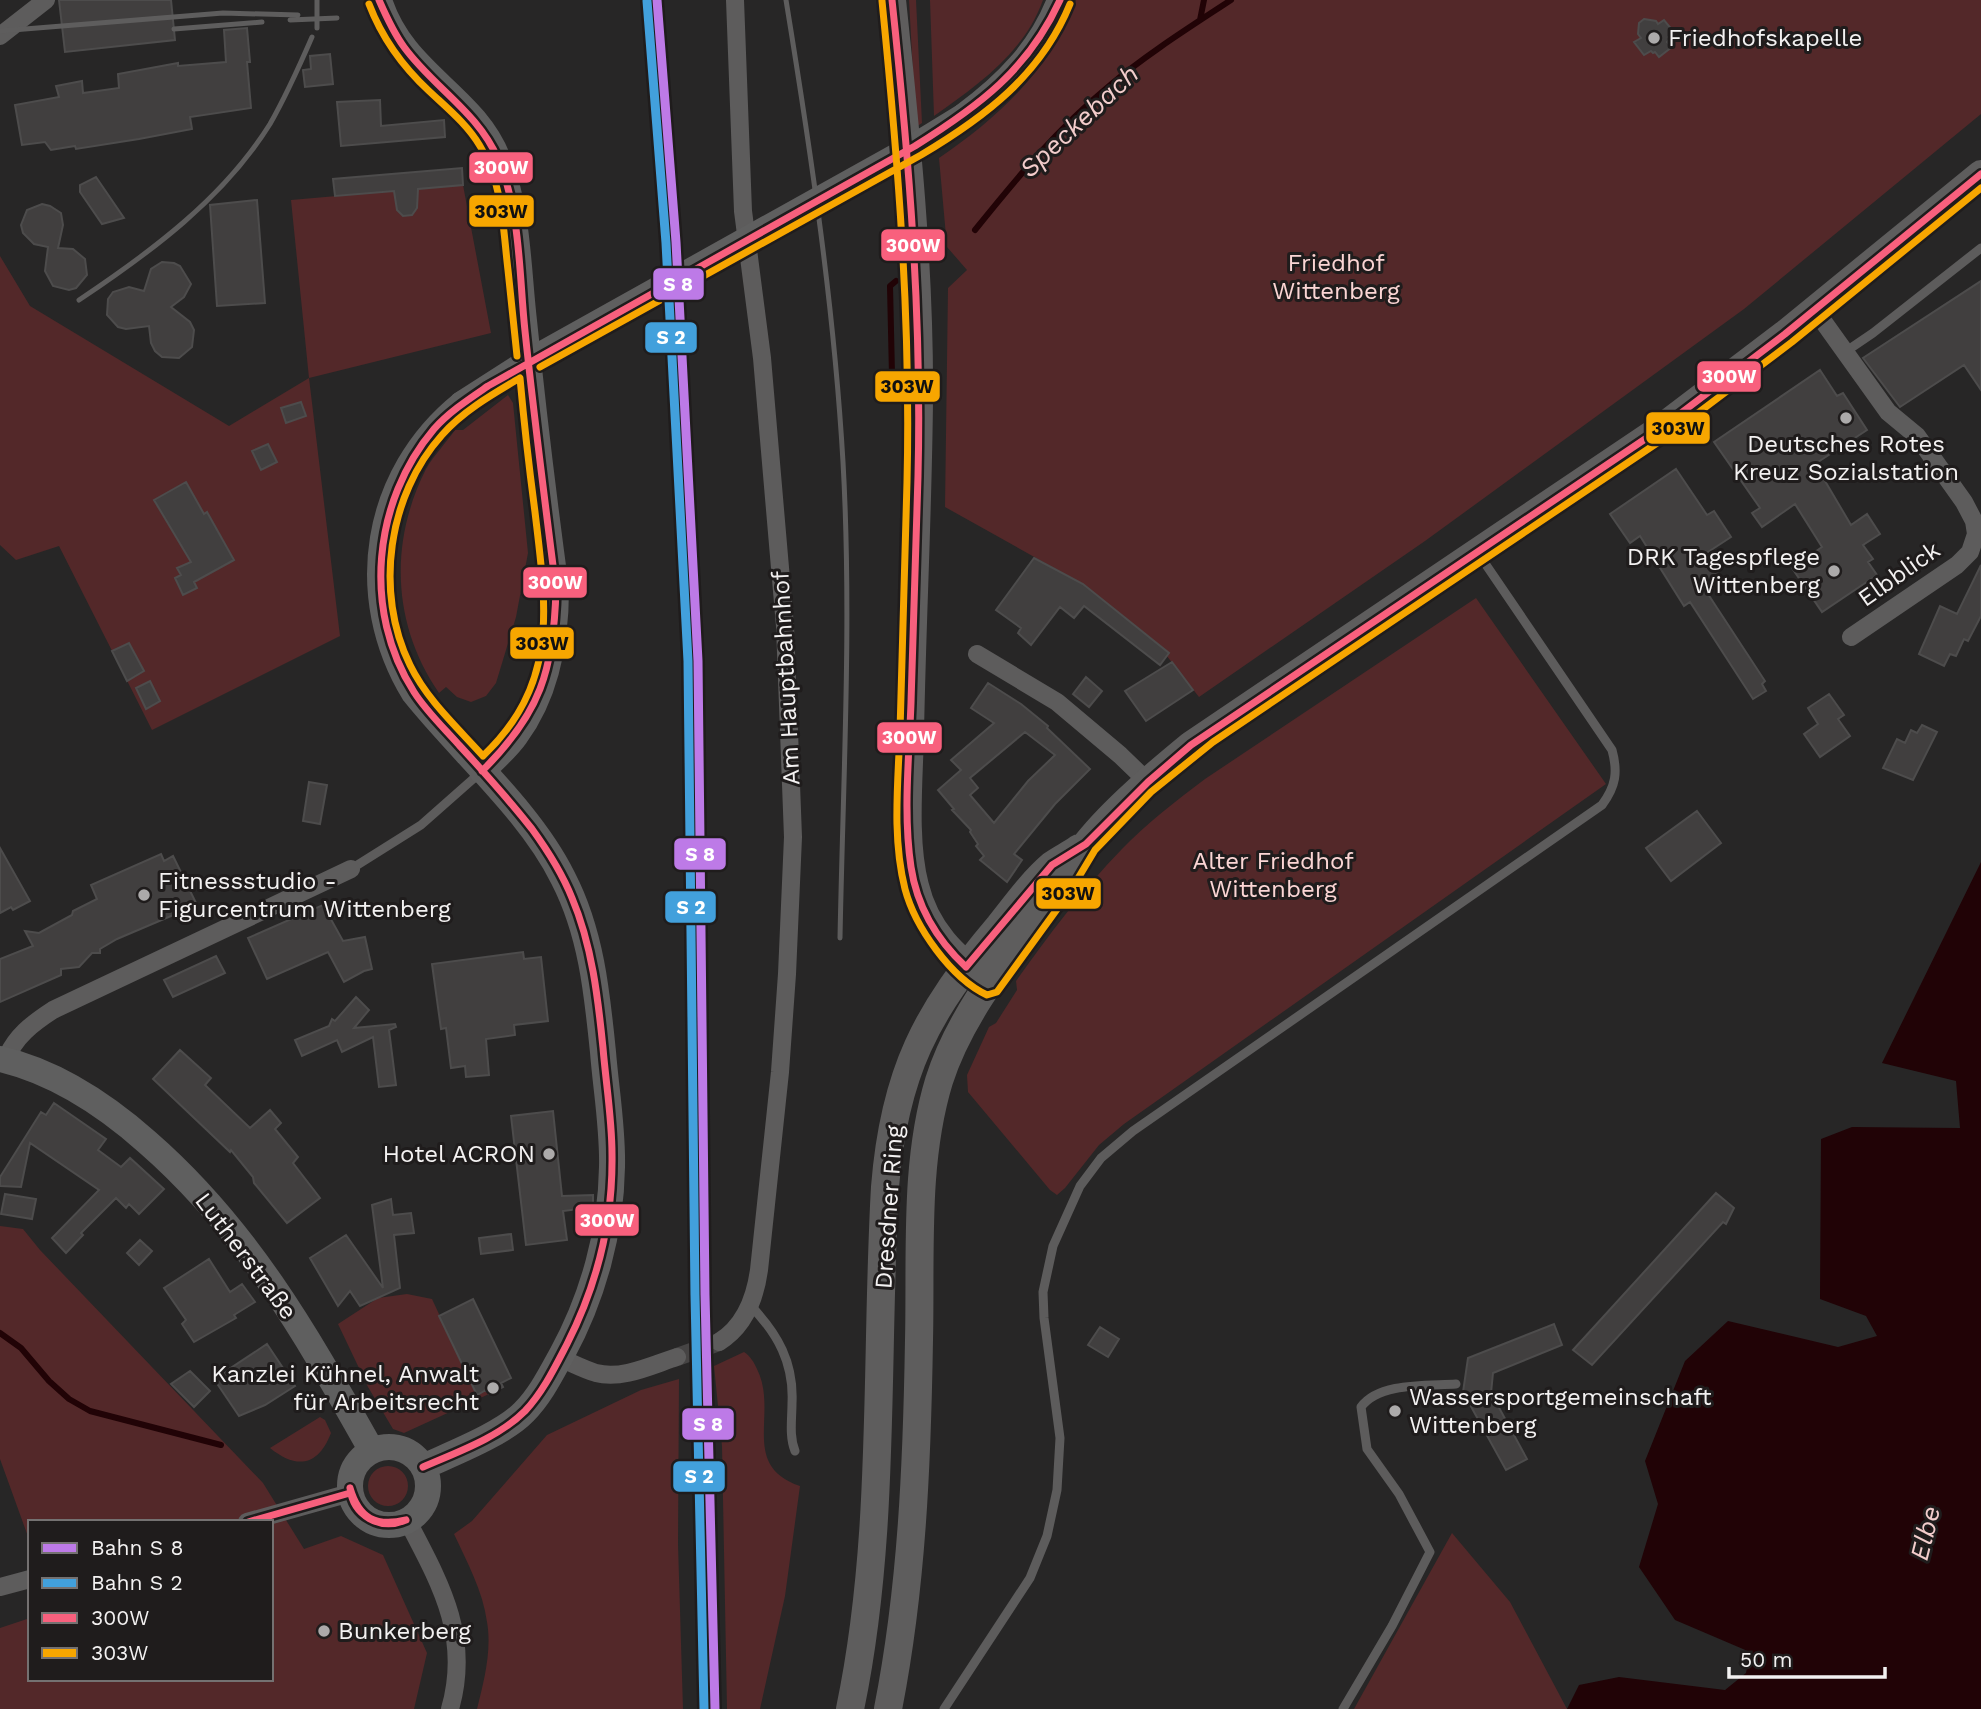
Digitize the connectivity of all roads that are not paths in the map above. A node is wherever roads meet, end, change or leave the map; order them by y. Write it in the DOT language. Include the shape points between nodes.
graph roads {
  1 [pos="46,0"];
  2 [pos="379,0"];
  3 [pos="735,0"];
  4 [pos="892,0"];
  5 [pos="1060,0"];
  6 [pos="0,36"];
  7 [pos="1981,174"];
  8 [pos="1981,248"];
  9 [pos="1815,310"];
  10 [pos="1845,352"];
  11 [pos="1478,553"];
  12 [pos="1851,637"];
  13 [pos="977,654"];
  14 [pos="482,771"];
  15 [pos="1148,782"];
  16 [pos="1086,844"];
  17 [pos="351,869"];
  18 [pos="966,967"];
  19 [pos="989,985"];
  20 [pos="3,1059"];
  21 [pos="750,1305"];
  22 [pos="719,1342"];
  23 [pos="677,1357"];
  24 [pos="560,1358"];
  25 [pos="1456,1384"];
  26 [pos="372,1451"];
  27 [pos="796,1451"];
  28 [pos="423,1467"];
  29 [pos="350,1493"];
  30 [pos="254,1520"];
  31 [pos="407,1520"];
  32 [pos="28,1580"];
  33 [pos="0,1587"];
  34 [pos="450,1709"];
  35 [pos="849,1709"];
  36 [pos="888,1709"];
  37 [pos="944,1709"];
  38 [pos="1343,1709"];
  1 -- 6 [label="street"];
  2 -- 14 [label="street" via="401,47 477,123 493,146 513,222 556,621 548,664 525,721"];
  3 -- 21 [label="street, Am Hauptbahnhof" via="743,211 763,372 785,626 793,837 774,1143 760,1270"];
  4 -- 18 [label="main road" via="917,295 910,851 922,907 940,940"];
  5 -- 14 [label="street, bridge" via="1030,55 964,116 526,363 462,404 423,442 395,491 382,542 386,628 406,679"];
  7 -- 9 [label="main road"];
  8 -- 10 [label="lane"];
  9 -- 10 [label="street, Elbblick"];
  9 -- 11 [label="main road" via="1669,423"];
  10 -- 12 [label="street, Elbblick" via="1888,412 1917,436 1964,502 1976,534 1970,552 1957,565"];
  11 -- 15 [label="main road" via="1207,733"];
  11 -- 37 [label="lane" via="1612,750 1616,778 1612,791 1602,805 1133,1131 1101,1158 1080,1186 1053,1246 1043,1292 1060,1438 1057,1490 1047,1536 1030,1578"];
  13 -- 15 [label="street" via="1057,702"];
  14 -- 17 [label="lane" via="421,825"];
  14 -- 24 [label="street" via="541,841 566,884 586,939 600,1024 612,1146 608,1221 589,1294"];
  15 -- 16 [label="main road"];
  16 -- 18 [label="main road, Dresdner Ring" via="1052,865"];
  16 -- 19 [label="main road, Dresdner Ring" via="1063,884"];
  17 -- 20 [label="street, Lutherstraße" via="53,1010 19,1037"];
  18 -- 19 [label="main road"];
  18 -- 35 [label="main road, Dresdner Ring" via="922,1036 902,1086 890,1141 883,1217 878,1479 864,1627"];
  19 -- 36 [label="main road, Dresdner Ring" via="949,1051 928,1132 922,1195 916,1481 903,1623"];
  20 -- 26 [label="street, Lutherstraße" via="88,1097 129,1126 203,1194 272,1282"];
  21 -- 22 [label="street, Am Hauptbahnhof" via="738,1326"];
  21 -- 27 [label="lane" via="775,1334 790,1369 791,1441"];
  23 -- 24 [label="street" via="610,1374"];
  24 -- 28 [label="street" via="532,1404 515,1420"];
  25 -- 38 [label="lane" via="1384,1390 1367,1398 1361,1407 1367,1449 1399,1494 1430,1552"];
  26 -- 28 [label="street" via="402,1450"];
  26 -- 29 [label="street" via="355,1467"];
  28 -- 31 [label="street" via="426,1497"];
  29 -- 30 [label="street"];
  29 -- 31 [label="street" via="360,1513 372,1521"];
  31 -- 34 [label="street" via="453,1625 459,1664"];
  32 -- 33 [label="street"];
}
